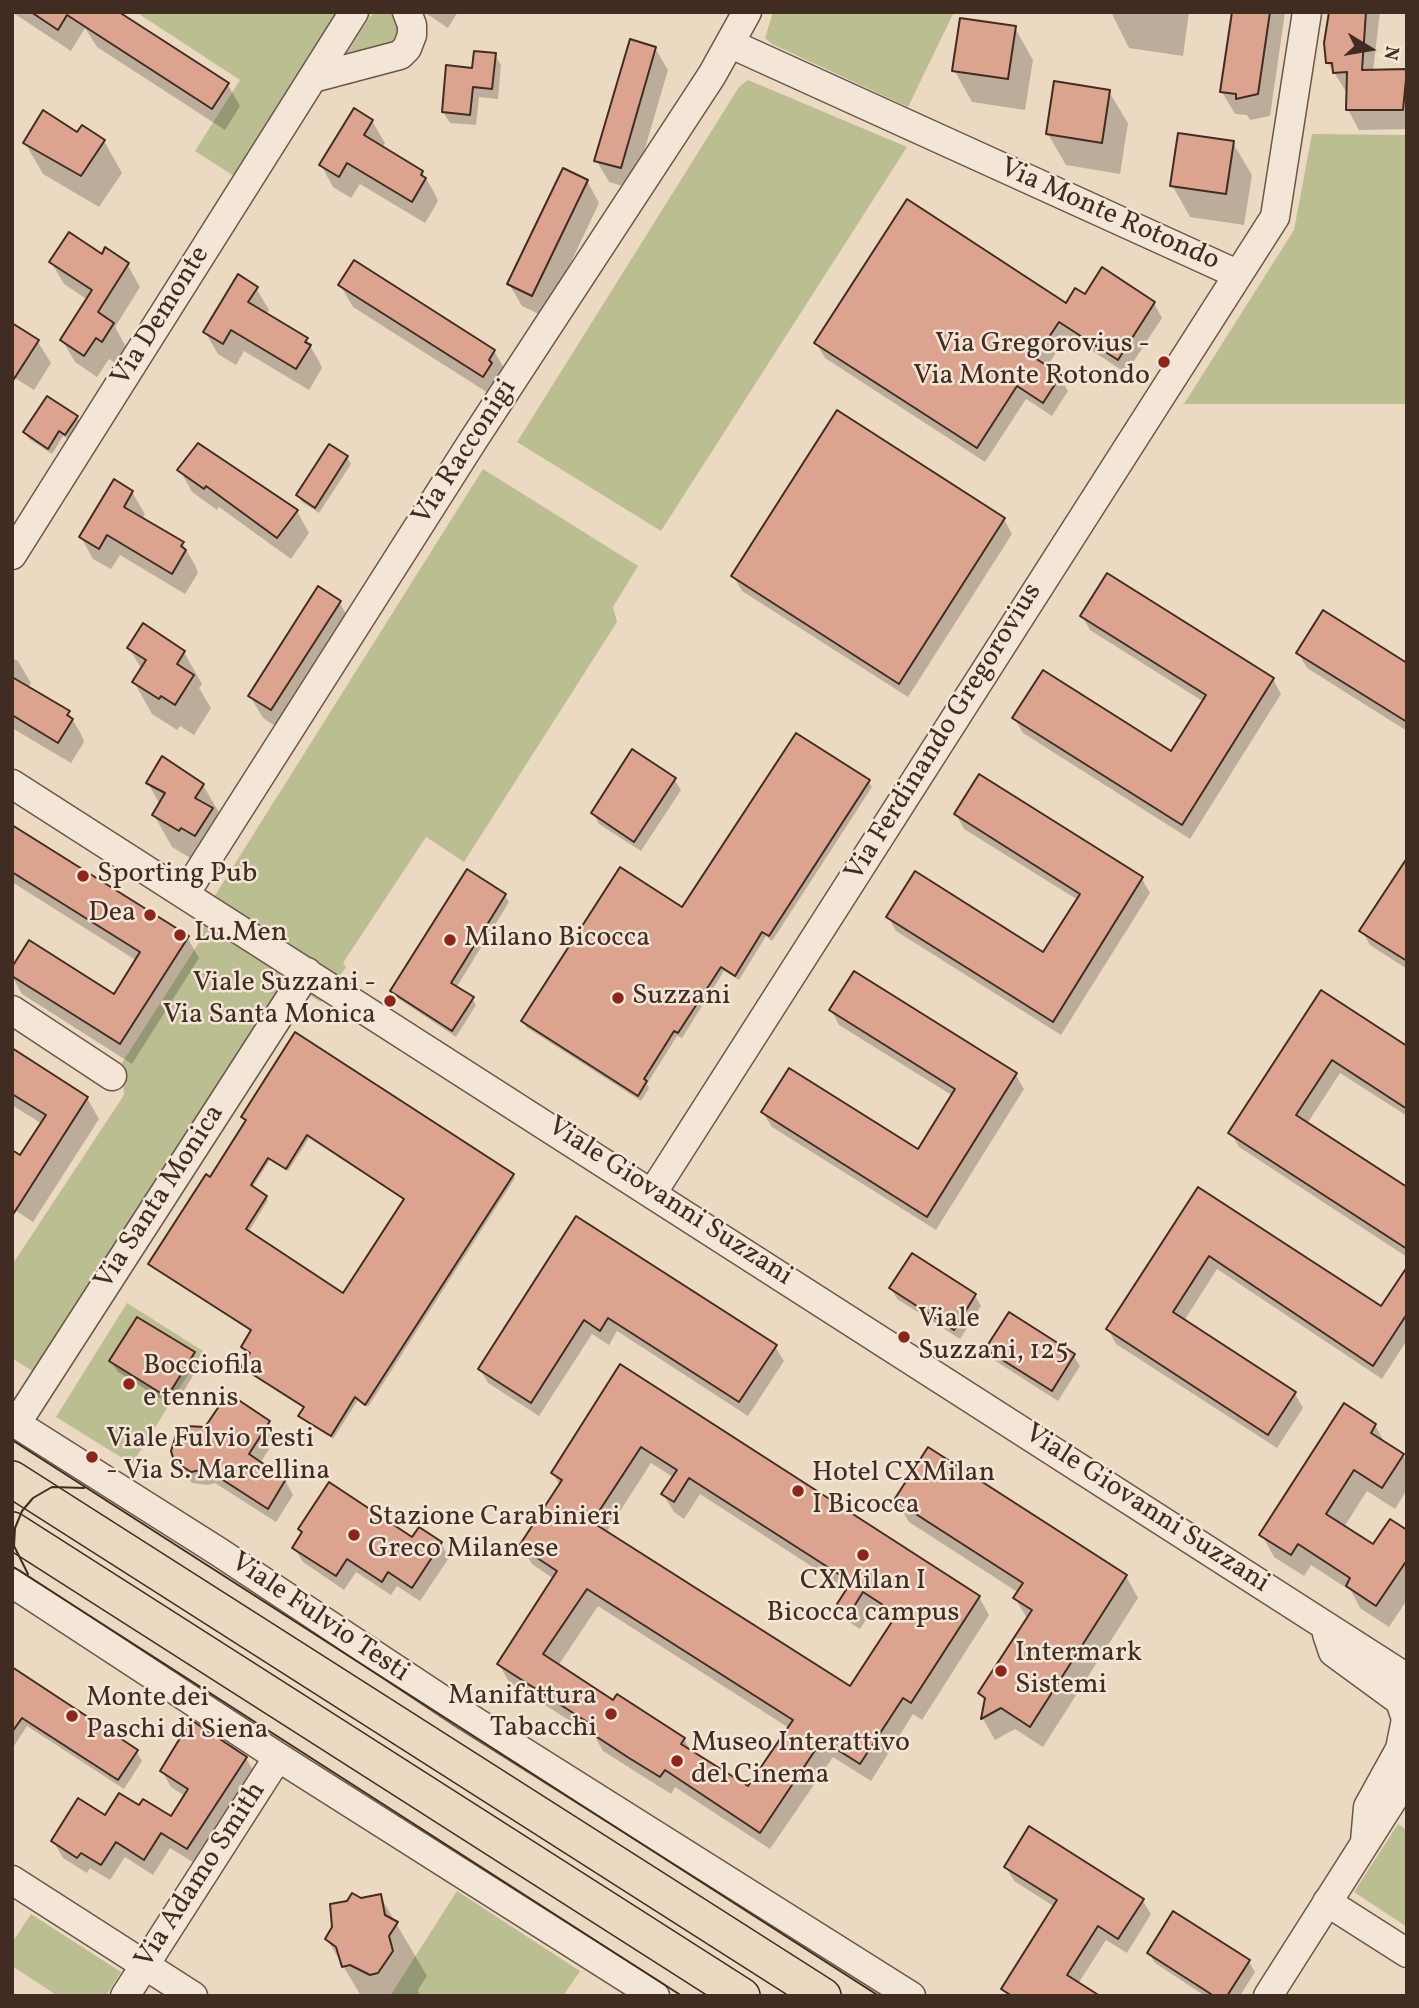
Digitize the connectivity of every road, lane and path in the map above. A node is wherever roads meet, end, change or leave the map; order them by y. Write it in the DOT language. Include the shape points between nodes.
graph roads {
  1 [pos="354,12"];
  2 [pos="407,12"];
  3 [pos="747,12"];
  4 [pos="1307,12"];
  5 [pos="730,44"];
  6 [pos="313,78"];
  7 [pos="1237,274"];
  8 [pos="12,555"];
  9 [pos="12,784"];
  10 [pos="185,894"];
  11 [pos="307,972"];
  12 [pos="12,1010"];
  13 [pos="112,1076"];
  14 [pos="653,1192"];
  15 [pos="13,1422"];
  16 [pos="12,1479"];
  17 [pos="12,1530"];
  18 [pos="12,1583"];
  19 [pos="1325,1625"];
  20 [pos="1407,1678"];
  21 [pos="278,1757"];
  22 [pos="1407,1777"];
  23 [pos="1365,1842"];
  24 [pos="12,1880"];
  25 [pos="1327,1902"];
  26 [pos="1407,1953"];
  27 [pos="145,1965"];
  28 [pos="125,1996"];
  29 [pos="192,1996"];
  30 [pos="654,1996"];
  31 [pos="742,1996"];
  32 [pos="823,1996"];
  33 [pos="911,1996"];
  34 [pos="1268,1996"];
  1 -- 6 [label="street, Via Demonte"];
  2 -- 6 [label="street" via="412,35 400,55"];
  3 -- 5 [label="street, Via Racconigi"];
  4 -- 7 [label="street, Via Monte Rotondo" via="1279,205"];
  5 -- 7 [label="street, Via Monte Rotondo"];
  5 -- 10 [label="street, Via Racconigi"];
  6 -- 8 [label="street, Via Demonte"];
  7 -- 14 [label="street, Via Ferdinando Gregorovius"];
  9 -- 10 [label="street, Viale Giovanni Suzzani"];
  10 -- 11 [label="street, Viale Giovanni Suzzani"];
  11 -- 14 [label="street, Viale Giovanni Suzzani"];
  11 -- 15 [label="street, Via Santa Monica"];
  12 -- 13 [label="street"];
  14 -- 19 [label="street, Viale Giovanni Suzzani"];
  15 -- 33 [label="street, Viale Fulvio Testi" via="208,1544 468,1717"];
  16 -- 32 [label="main road, Viale Fulvio Testi"];
  17 -- 31 [label="main road"];
  18 -- 21 [label="street"];
  19 -- 20 [label="street, Viale Giovanni Suzzani"];
  19 -- 23 [label="street" via="1334,1652 1400,1701 1406,1719 1400,1749 1368,1807"];
  21 -- 27 [label="street, Via Adamo Smith"];
  21 -- 30 [label="street"];
  22 -- 23 [label="street"];
  23 -- 25 [label="street"];
  24 -- 27 [label="street"];
  25 -- 26 [label="street"];
  25 -- 34 [label="street"];
  27 -- 28 [label="street, Via Adamo Smith"];
  27 -- 29 [label="street"];
}
